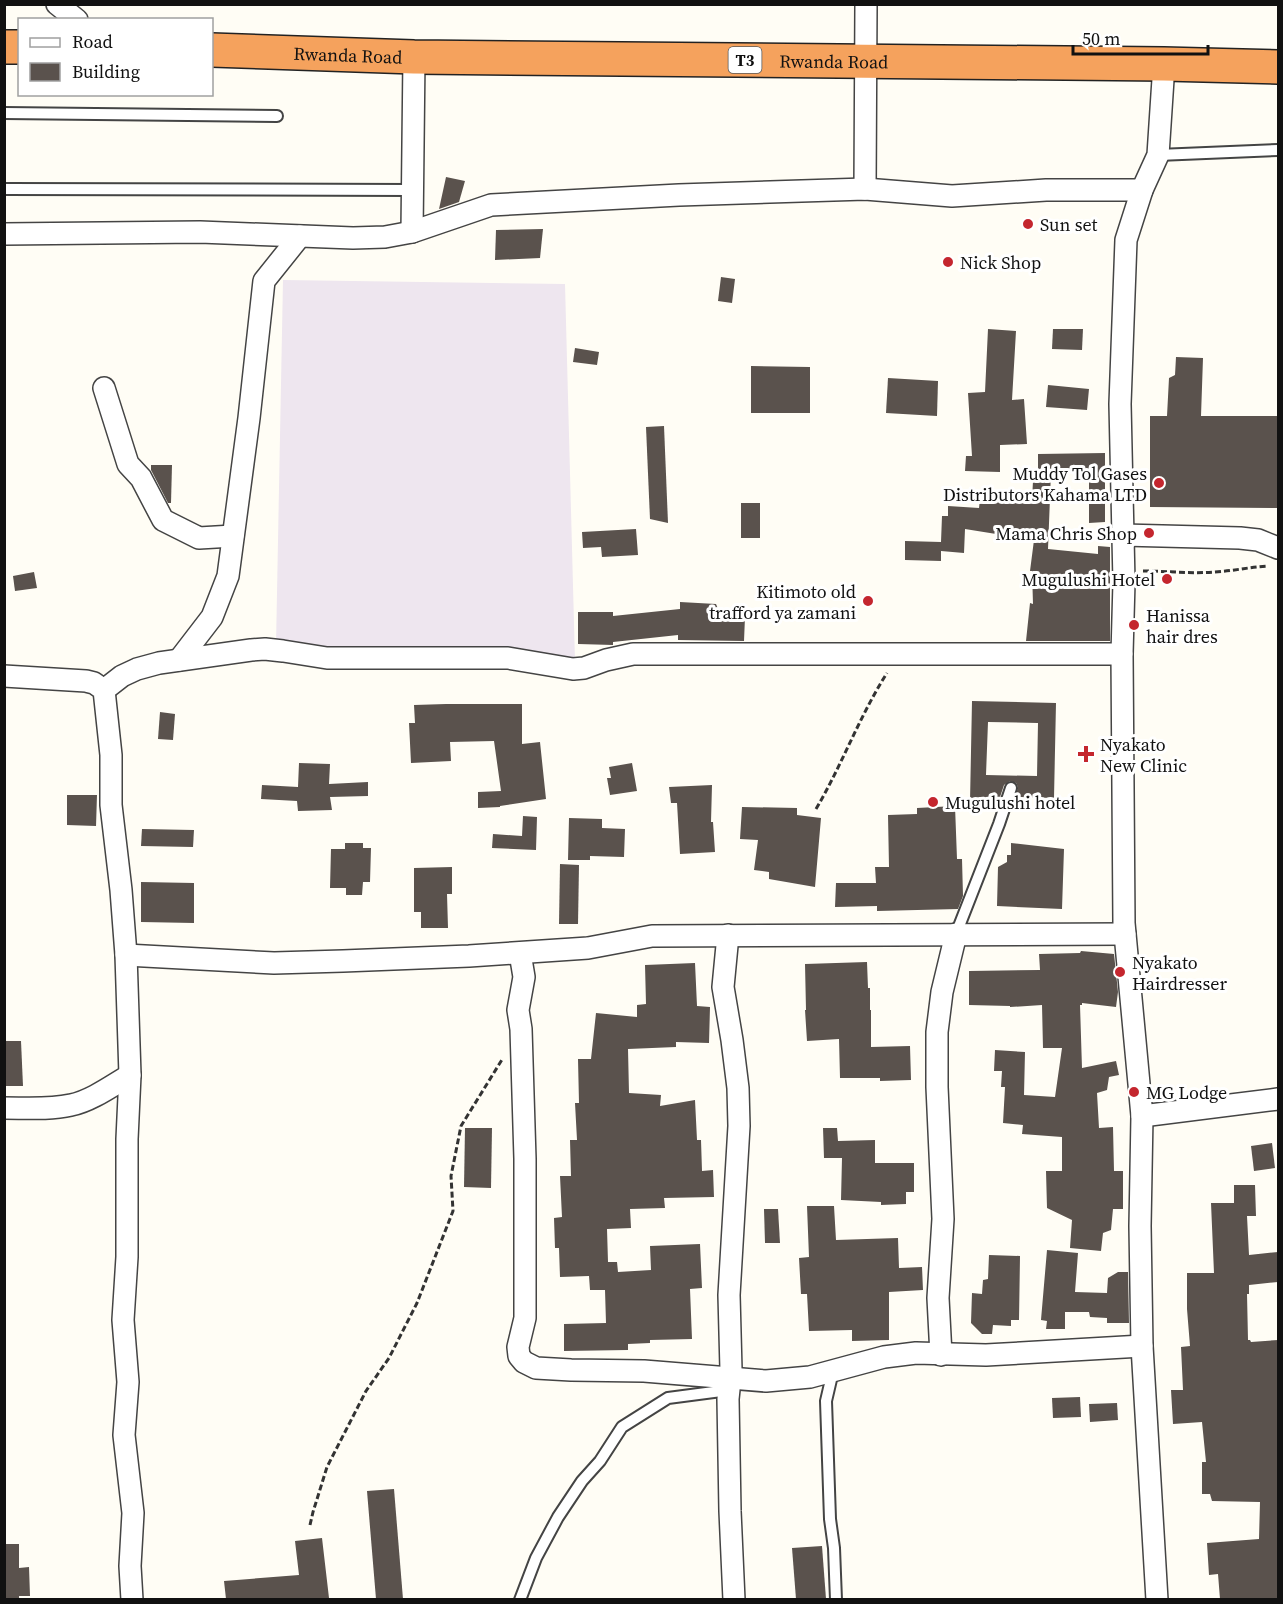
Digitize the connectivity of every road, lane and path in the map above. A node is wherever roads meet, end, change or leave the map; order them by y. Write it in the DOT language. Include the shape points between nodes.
graph roads {
  1 [pos="57,4"];
  2 [pos="866,4"];
  3 [pos="74,18"];
  4 [pos="213,50"];
  5 [pos="414,57"];
  6 [pos="865,61"];
  7 [pos="1164,64"];
  8 [pos="1278,67"];
  9 [pos="4,113"];
  10 [pos="277,116"];
  11 [pos="1278,150"];
  12 [pos="1158,155"];
  13 [pos="4,189"];
  14 [pos="865,189"];
  15 [pos="1142,189"];
  16 [pos="412,190"];
  17 [pos="412,232"];
  18 [pos="4,234"];
  19 [pos="300,236"];
  20 [pos="104,388"];
  21 [pos="1123,535"];
  22 [pos="233,536"];
  23 [pos="1277,557"];
  24 [pos="1124,571"];
  25 [pos="899,654"];
  26 [pos="1122,654"];
  27 [pos="179,660"];
  28 [pos="4,676"];
  29 [pos="104,690"];
  30 [pos="1011,788"];
  31 [pos="816,809"];
  32 [pos="956,934"];
  33 [pos="1125,934"];
  34 [pos="728,935"];
  35 [pos="520,953"];
  36 [pos="126,955"];
  37 [pos="521,1029"];
  38 [pos="130,1075"];
  39 [pos="1278,1099"];
  40 [pos="4,1108"];
  41 [pos="1142,1116"];
  42 [pos="1142,1346"];
  43 [pos="941,1355"];
  44 [pos="833,1371"];
  45 [pos="730,1384"];
  46 [pos="310,1525"];
  47 [pos="132,1599"];
  48 [pos="520,1599"];
  49 [pos="734,1599"];
  50 [pos="836,1599"];
  51 [pos="1157,1599"];
  1 -- 3 [label="street"];
  2 -- 6 [label="street"];
  4 -- 5 [label="highway, Rwanda Road / T3"];
  5 -- 6 [label="highway, Rwanda Road / T3"];
  5 -- 16 [label="street"];
  6 -- 7 [label="highway, Rwanda Road / T3"];
  6 -- 14 [label="street"];
  7 -- 8 [label="highway, Rwanda Road / T3"];
  7 -- 12 [label="street"];
  9 -- 10 [label="lane"];
  11 -- 12 [label="lane"];
  12 -- 15 [label="street"];
  13 -- 16 [label="lane"];
  14 -- 15 [label="street" via="952,196"];
  14 -- 17 [label="street" via="491,205"];
  15 -- 21 [label="street" via="1126,240 1120,404"];
  16 -- 17 [label="street"];
  17 -- 19 [label="street" via="385,237"];
  18 -- 19 [label="street" via="200,232"];
  19 -- 22 [label="street" via="264,281"];
  20 -- 22 [label="street" via="128,464 141,478 164,520 199,538"];
  21 -- 23 [label="street" via="1258,540"];
  21 -- 24 [label="street"];
  22 -- 27 [label="street" via="228,576 212,617"];
  23 -- 24 [label="path" via="1257,566 1214,573"];
  24 -- 26 [label="street"];
  25 -- 26 [label="street"];
  25 -- 27 [label="street" via="633,654 584,669 508,658 327,658 265,649"];
  25 -- 31 [label="path" via="875,691"];
  26 -- 33 [label="street"];
  27 -- 29 [label="street" via="137,669"];
  28 -- 29 [label="street" via="94,682"];
  29 -- 36 [label="street"];
  30 -- 32 [label="lane"];
  32 -- 33 [label="street"];
  32 -- 34 [label="street"];
  32 -- 43 [label="street" via="937,1032 943,1219 938,1298"];
  33 -- 41 [label="street"];
  34 -- 35 [label="street" via="652,936 588,948"];
  34 -- 45 [label="street" via="723,987 738,1088 739,1126 729,1295"];
  35 -- 36 [label="street" via="274,963"];
  35 -- 37 [label="street" via="524,977 518,1010"];
  36 -- 38 [label="street"];
  37 -- 45 [label="street" via="525,1318 518,1347 521,1360 536,1368 644,1371"];
  37 -- 46 [label="path" via="461,1126 451,1176 453,1211 417,1303 327,1467"];
  38 -- 40 [label="street" via="73,1105"];
  38 -- 47 [label="street" via="123,1320 128,1382 124,1436 133,1513"];
  39 -- 41 [label="street"];
  41 -- 42 [label="street"];
  42 -- 43 [label="street"];
  42 -- 51 [label="street"];
  43 -- 44 [label="street" via="900,1354"];
  44 -- 45 [label="street" via="810,1377"];
  44 -- 50 [label="lane" via="826,1401"];
  45 -- 48 [label="lane" via="668,1398 622,1427 558,1517"];
  45 -- 49 [label="street"];
}
